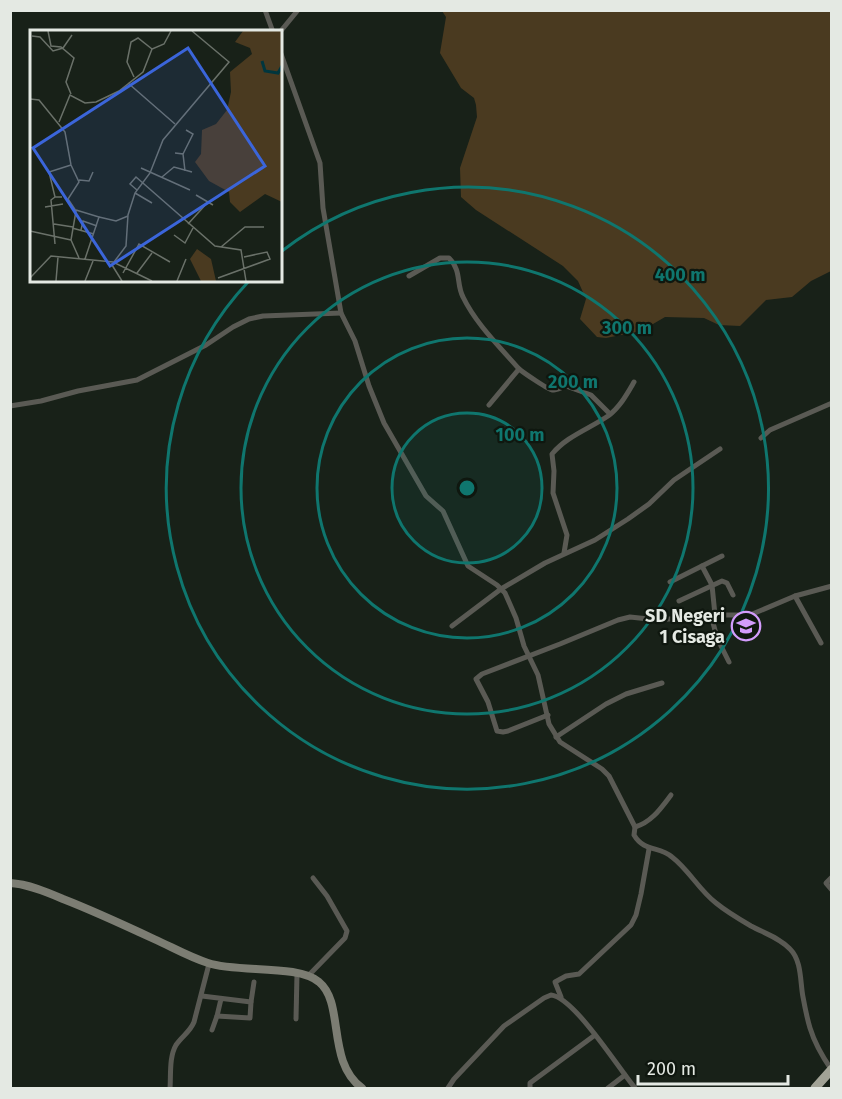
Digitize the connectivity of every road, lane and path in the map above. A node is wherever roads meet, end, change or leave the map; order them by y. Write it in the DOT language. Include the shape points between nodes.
graph roads {
  1 [pos="265,10"];
  2 [pos="298,10"];
  3 [pos="272,30"];
  4 [pos="282,30"];
  5 [pos="282,57"];
  6 [pos="409,276"];
  7 [pos="340,313"];
  8 [pos="519,369"];
  9 [pos="634,382"];
  10 [pos="831,403"];
  11 [pos="489,405"];
  12 [pos="10,406"];
  13 [pos="610,414"];
  14 [pos="761,438"];
  15 [pos="720,449"];
  16 [pos="564,553"];
  17 [pos="722,556"];
  18 [pos="702,566"];
  19 [pos="670,582"];
  20 [pos="712,585"];
  21 [pos="831,585"];
  22 [pos="501,589"];
  23 [pos="733,595"];
  24 [pos="795,596"];
  25 [pos="680,601"];
  26 [pos="713,615"];
  27 [pos="452,626"];
  28 [pos="821,643"];
  29 [pos="528,656"];
  30 [pos="729,662"];
  31 [pos="662,682"];
  32 [pos="548,716"];
  33 [pos="556,737"];
  34 [pos="671,795"];
  35 [pos="635,826"];
  36 [pos="649,849"];
  37 [pos="831,877"];
  38 [pos="313,878"];
  39 [pos="10,883"];
  40 [pos="831,890"];
  41 [pos="209,964"];
  42 [pos="297,974"];
  43 [pos="308,976"];
  44 [pos="254,982"];
  45 [pos="202,996"];
  46 [pos="561,997"];
  47 [pos="221,999"];
  48 [pos="251,1002"];
  49 [pos="217,1016"];
  50 [pos="296,1019"];
  51 [pos="212,1030"];
  52 [pos="595,1035"];
  53 [pos="831,1069"];
  54 [pos="625,1075"];
  55 [pos="818,1088"];
  56 [pos="170,1089"];
  57 [pos="362,1089"];
  58 [pos="448,1089"];
  59 [pos="530,1089"];
  60 [pos="608,1089"];
  61 [pos="634,1089"];
  1 -- 3 [label="street"];
  2 -- 4 [label="street"];
  5 -- 7 [label="street" via="320,162 323,208"];
  6 -- 8 [label="street" via="440,258 449,258 460,277 461,295"];
  7 -- 12 [label="street" via="263,316 233,327 137,380"];
  7 -- 22 [label="street" via="355,341 384,423 426,496 443,511 468,566"];
  8 -- 11 [label="street"];
  8 -- 13 [label="street" via="549,390 566,386 591,395"];
  9 -- 13 [label="street"];
  10 -- 14 [label="street" via="770,430"];
  13 -- 16 [label="street" via="565,441 552,454 554,499 567,535"];
  15 -- 16 [label="street" via="674,480 628,519 595,540"];
  16 -- 22 [label="street"];
  17 -- 18 [label="street"];
  18 -- 19 [label="street"];
  18 -- 20 [label="street"];
  20 -- 23 [label="street" via="724,581"];
  20 -- 25 [label="street"];
  20 -- 26 [label="street"];
  21 -- 24 [label="street"];
  22 -- 27 [label="street"];
  22 -- 29 [label="street" via="511,605"];
  24 -- 26 [label="street" via="750,615"];
  24 -- 28 [label="street"];
  26 -- 29 [label="street" via="658,620 630,617"];
  26 -- 30 [label="street" via="717,638"];
  29 -- 32 [label="street" via="538,675"];
  29 -- 32 [label="street" via="482,674 476,682 488,702 497,731 508,731"];
  31 -- 33 [label="street" via="606,704"];
  32 -- 33 [label="street"];
  33 -- 35 [label="street" via="606,772"];
  34 -- 35 [label="street" via="654,816"];
  35 -- 36 [label="street" via="637,840"];
  36 -- 46 [label="street" via="634,920 582,971 555,982"];
  36 -- 53 [label="street" via="674,858 718,904 792,951 799,966 811,1030"];
  37 -- 40 [label="street" via="826,883"];
  38 -- 43 [label="street" via="347,931 345,939"];
  39 -- 41 [label="main road" via="93,911"];
  41 -- 42 [label="main road"];
  41 -- 45 [label="street"];
  42 -- 43 [label="main road"];
  42 -- 50 [label="street"];
  43 -- 57 [label="main road" via="322,984 328,994 344,1065"];
  44 -- 48 [label="street"];
  45 -- 47 [label="street"];
  45 -- 56 [label="street" via="191,1030 173,1055"];
  46 -- 52 [label="street"];
  46 -- 58 [label="street" via="547,996 504,1026"];
  47 -- 48 [label="street"];
  47 -- 49 [label="street"];
  48 -- 49 [label="street" via="249,1019"];
  49 -- 51 [label="street"];
  52 -- 54 [label="street"];
  52 -- 59 [label="street" via="530,1083"];
  53 -- 55 [label="highway"];
  54 -- 60 [label="street"];
  54 -- 61 [label="street"];
}
